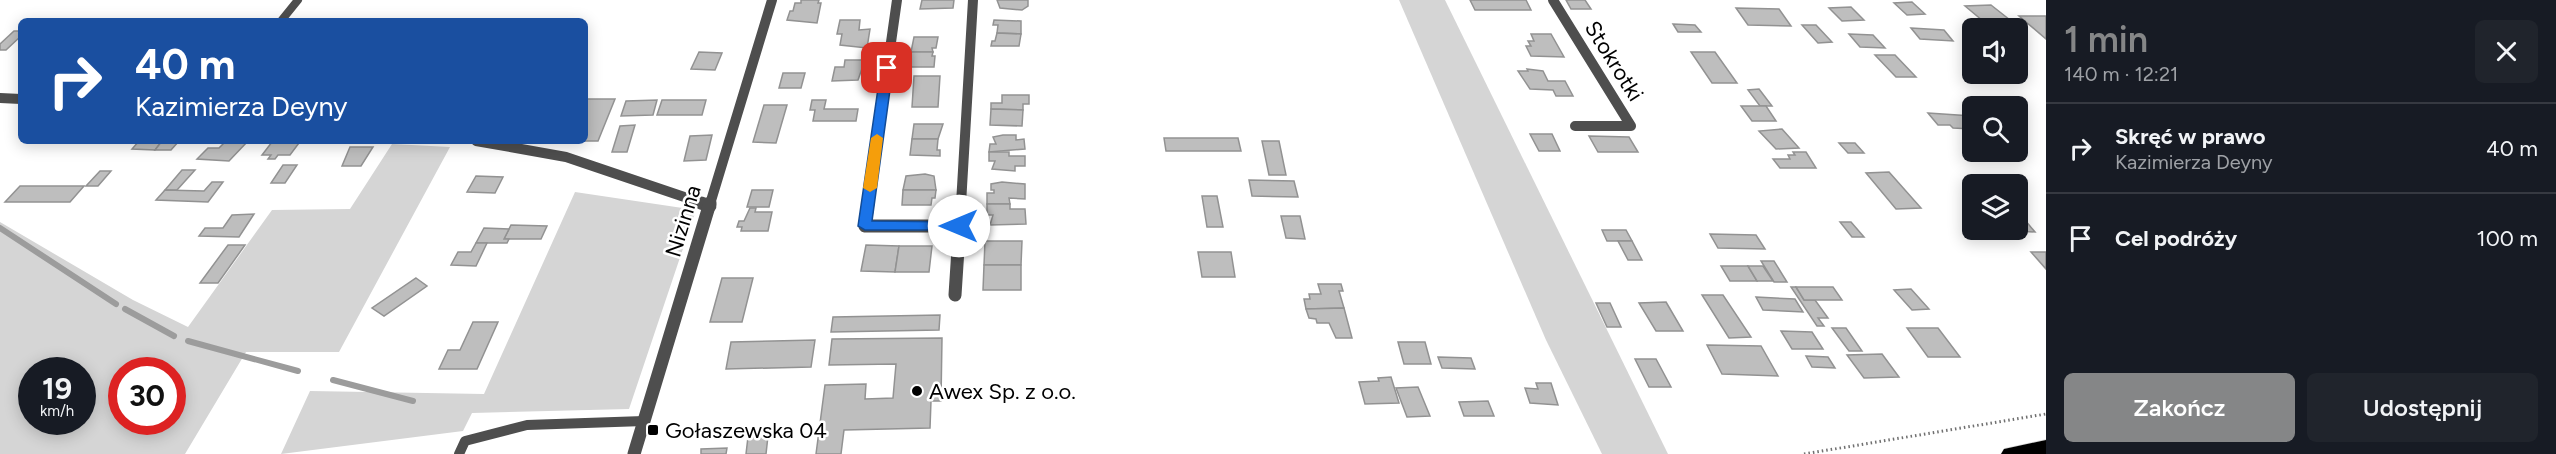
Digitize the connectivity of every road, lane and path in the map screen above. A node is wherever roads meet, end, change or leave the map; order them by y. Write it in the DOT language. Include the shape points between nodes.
graph roads {
  1 [pos="298,0"];
  2 [pos="772,0"];
  3 [pos="897,0"];
  4 [pos="973,0"];
  5 [pos="1553,0"];
  6 [pos="283,18"];
  7 [pos="0,98"];
  8 [pos="18,99"];
  9 [pos="1575,126"];
  10 [pos="496,144"];
  11 [pos="710,206"];
  12 [pos="959,226"];
  13 [pos="955,295"];
  14 [pos="2046,414"];
  15 [pos="644,421"];
  16 [pos="2046,448"];
  17 [pos="459,454"];
  18 [pos="634,454"];
  19 [pos="1804,454"];
  20 [pos="2010,454"];
  1 -- 6 [label="lane"];
  2 -- 11 [label="street, Nizinna"];
  3 -- 12 [label="street" via="865,226"];
  4 -- 12 [label="street"];
  5 -- 9 [label="street, Stokrotki" via="1631,126"];
  7 -- 8 [label="street"];
  10 -- 11 [label="street" via="537,150 612,171"];
  11 -- 15 [label="street, Nizinna"];
  12 -- 13 [label="street"];
  14 -- 19 [label="path"];
  15 -- 17 [label="lane" via="527,425 465,441"];
  15 -- 18 [label="street, Nizinna"];
  16 -- 20 [label="main road"];
}
